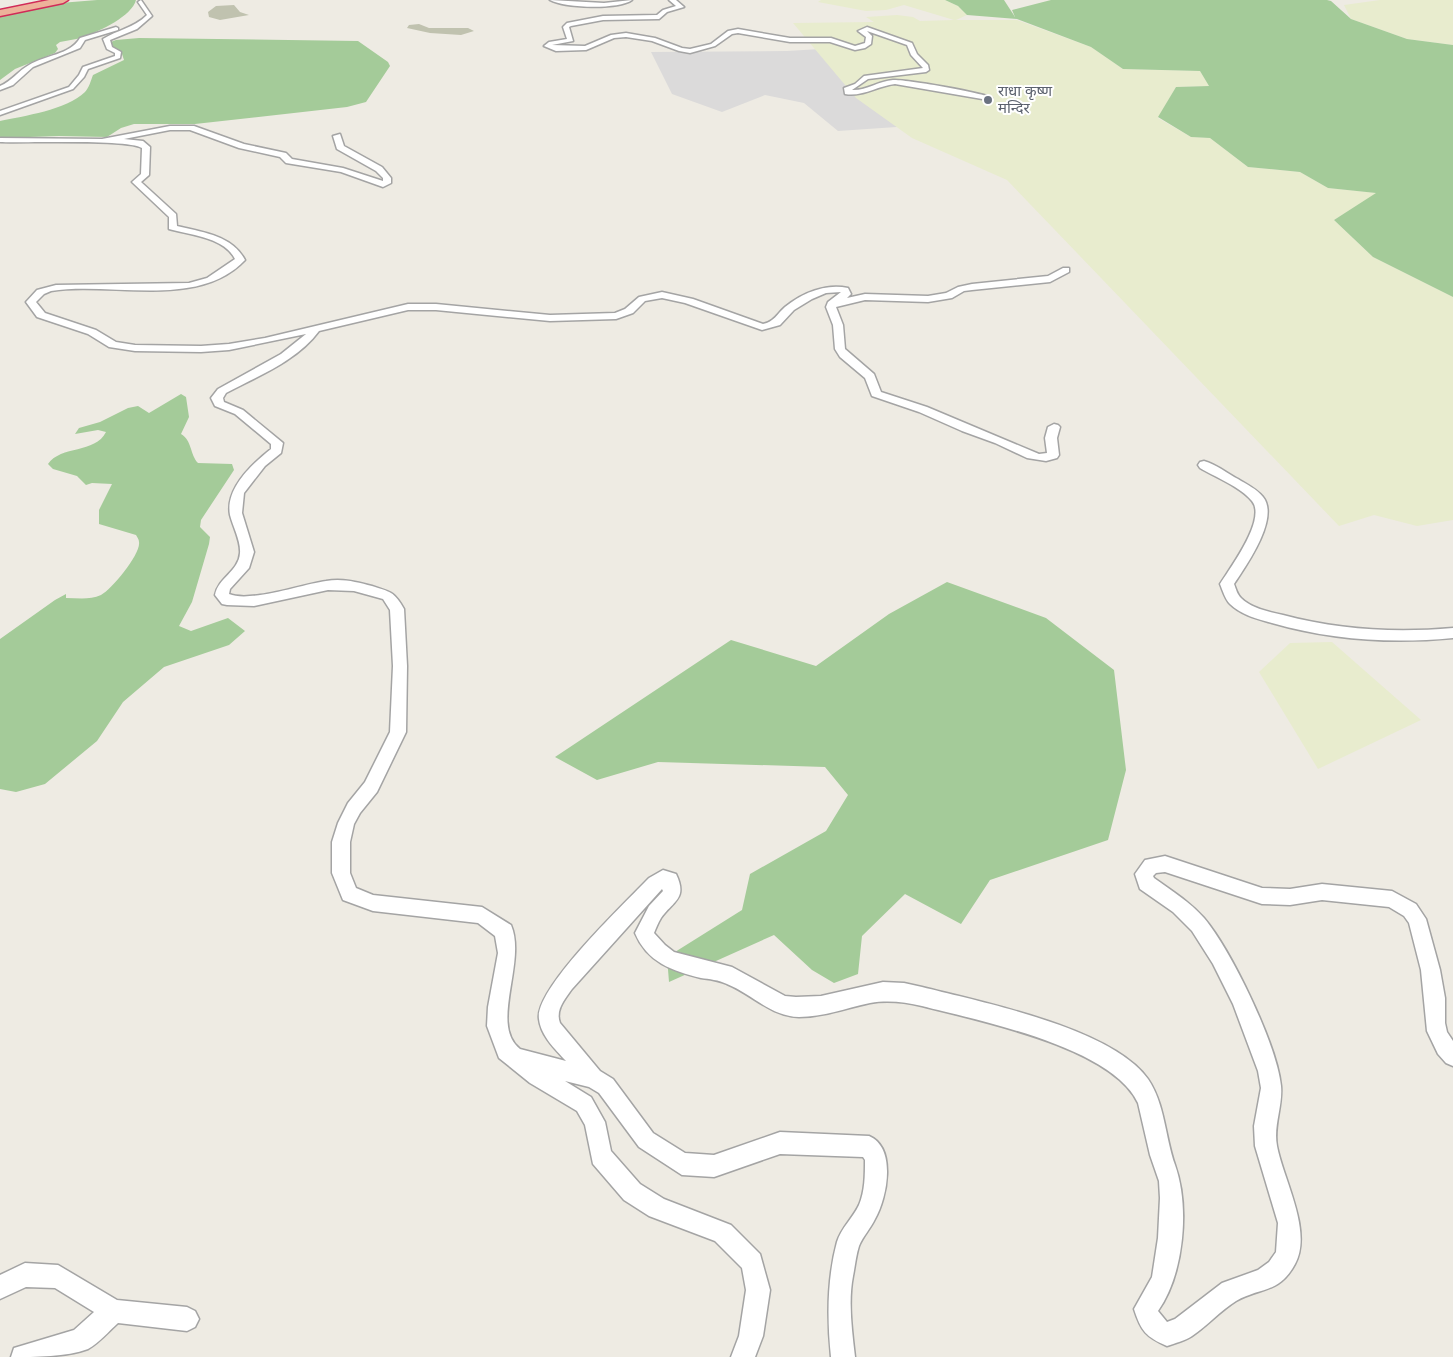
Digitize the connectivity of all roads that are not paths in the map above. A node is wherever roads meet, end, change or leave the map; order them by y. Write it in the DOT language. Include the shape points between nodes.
graph roads {
  1 [pos="63,0"];
  2 [pos="553,0"];
  3 [pos="630,0"];
  4 [pos="672,0"];
  5 [pos="143,1"];
  6 [pos="0,12"];
  7 [pos="138,13"];
  8 [pos="131,20"];
  9 [pos="0,88"];
  10 [pos="988,98"];
  11 [pos="0,113"];
  12 [pos="337,136"];
  13 [pos="0,140"];
  14 [pos="110,140"];
  15 [pos="1066,270"];
  16 [pos="832,304"];
  17 [pos="314,331"];
  18 [pos="1054,427"];
  19 [pos="1204,466"];
  20 [pos="1453,633"];
  21 [pos="1453,1056"];
  22 [pos="515,1058"];
  23 [pos="593,1078"];
  24 [pos="0,1287"];
  25 [pos="114,1310"];
  26 [pos="186,1319"];
  27 [pos="23,1357"];
  28 [pos="743,1357"];
  29 [pos="843,1357"];
  1 -- 6 [label="highway"];
  2 -- 3 [label="street" via="594,4"];
  4 -- 10 [label="street" via="681,7 666,11 659,17 602,18 569,24 566,27 570,41 547,46 556,49 586,48 613,36 626,35 653,39 690,51 713,46 730,32 738,31 790,40 831,40 858,48 868,44 869,36 861,31 866,29 910,44 914,56 926,66 926,70 866,77 848,92 859,93 879,84 895,82"];
  5 -- 7 [label="street"];
  5 -- 11 [label="street" via="150,16 135,29 106,39 109,48 118,52 118,57 85,68 72,88"];
  8 -- 9 [label="street" via="122,27 82,39 78,47 32,65 13,84"];
  12 -- 14 [label="street" via="340,147 379,169 387,183 325,166 289,161 283,155 242,146 191,128 170,128"];
  13 -- 14 [label="street"];
  14 -- 17 [label="street" via="140,143 146,147 145,175 136,182 173,216 172,227 199,233 225,244 240,260 210,280 189,286 61,286 42,290 31,302 41,315 92,332 113,345 135,348 228,347"];
  15 -- 16 [label="street" via="1050,279 972,287 949,296 928,299 864,297"];
  16 -- 17 [label="street" via="846,294 845,290 828,290 801,300 788,309 777,324 762,327 689,301 662,295 642,299 629,311 616,316 550,318 408,307"];
  16 -- 18 [label="street" via="832,313 838,323 839,348 867,373 874,382 876,394 886,400 914,406 1034,457 1053,455 1051,438"];
  17 -- 22 [label="street" via="309,339 286,355 222,391 217,398 219,404 240,412 276,443 277,450 261,463 238,493 236,513 247,552 244,565 223,588 222,595 227,600 254,601 328,585 354,586 388,596 397,608 400,666 398,732 371,787 346,823 341,842 341,873 349,894 373,903 482,915 504,931 507,953 497,1026 506,1051"];
  19 -- 20 [label="street" via="1250,492 1261,502 1263,516 1242,562 1227,584 1236,602 1257,613 1307,628 1416,636"];
  21 -- 23 [label="street" via="1444,1047 1434,1024 1434,988 1418,919 1392,898 1322,892 1290,897 1262,896 1165,864 1151,866 1144,874 1146,883 1179,906 1203,933 1237,990 1262,1051 1271,1088 1265,1126 1266,1146 1289,1223 1286,1256 1278,1270 1265,1279 1230,1291 1182,1329 1167,1334 1150,1324 1146,1309 1161,1285 1170,1235 1171,1188 1154,1130 1152,1110 1140,1085 1129,1072 1088,1047 1020,1024 896,992 851,996 817,1008 778,1003 730,975 675,962 659,954 648,943 644,933 655,912 672,894 670,880 663,878 565,982 551,1003 548,1018 552,1029"];
  22 -- 23 [label="street"];
  22 -- 28 [label="street" via="584,1104 595,1122 601,1156 632,1192 657,1208 723,1232 752,1262 758,1290 751,1336"];
  23 -- 29 [label="street" via="606,1086 646,1140 682,1164 714,1166 780,1143 869,1147 876,1156 876,1187 868,1211 849,1241 841,1279"];
  24 -- 25 [label="street" via="25,1275 58,1277"];
  25 -- 26 [label="street"];
  25 -- 27 [label="street" via="81,1340"];
}
